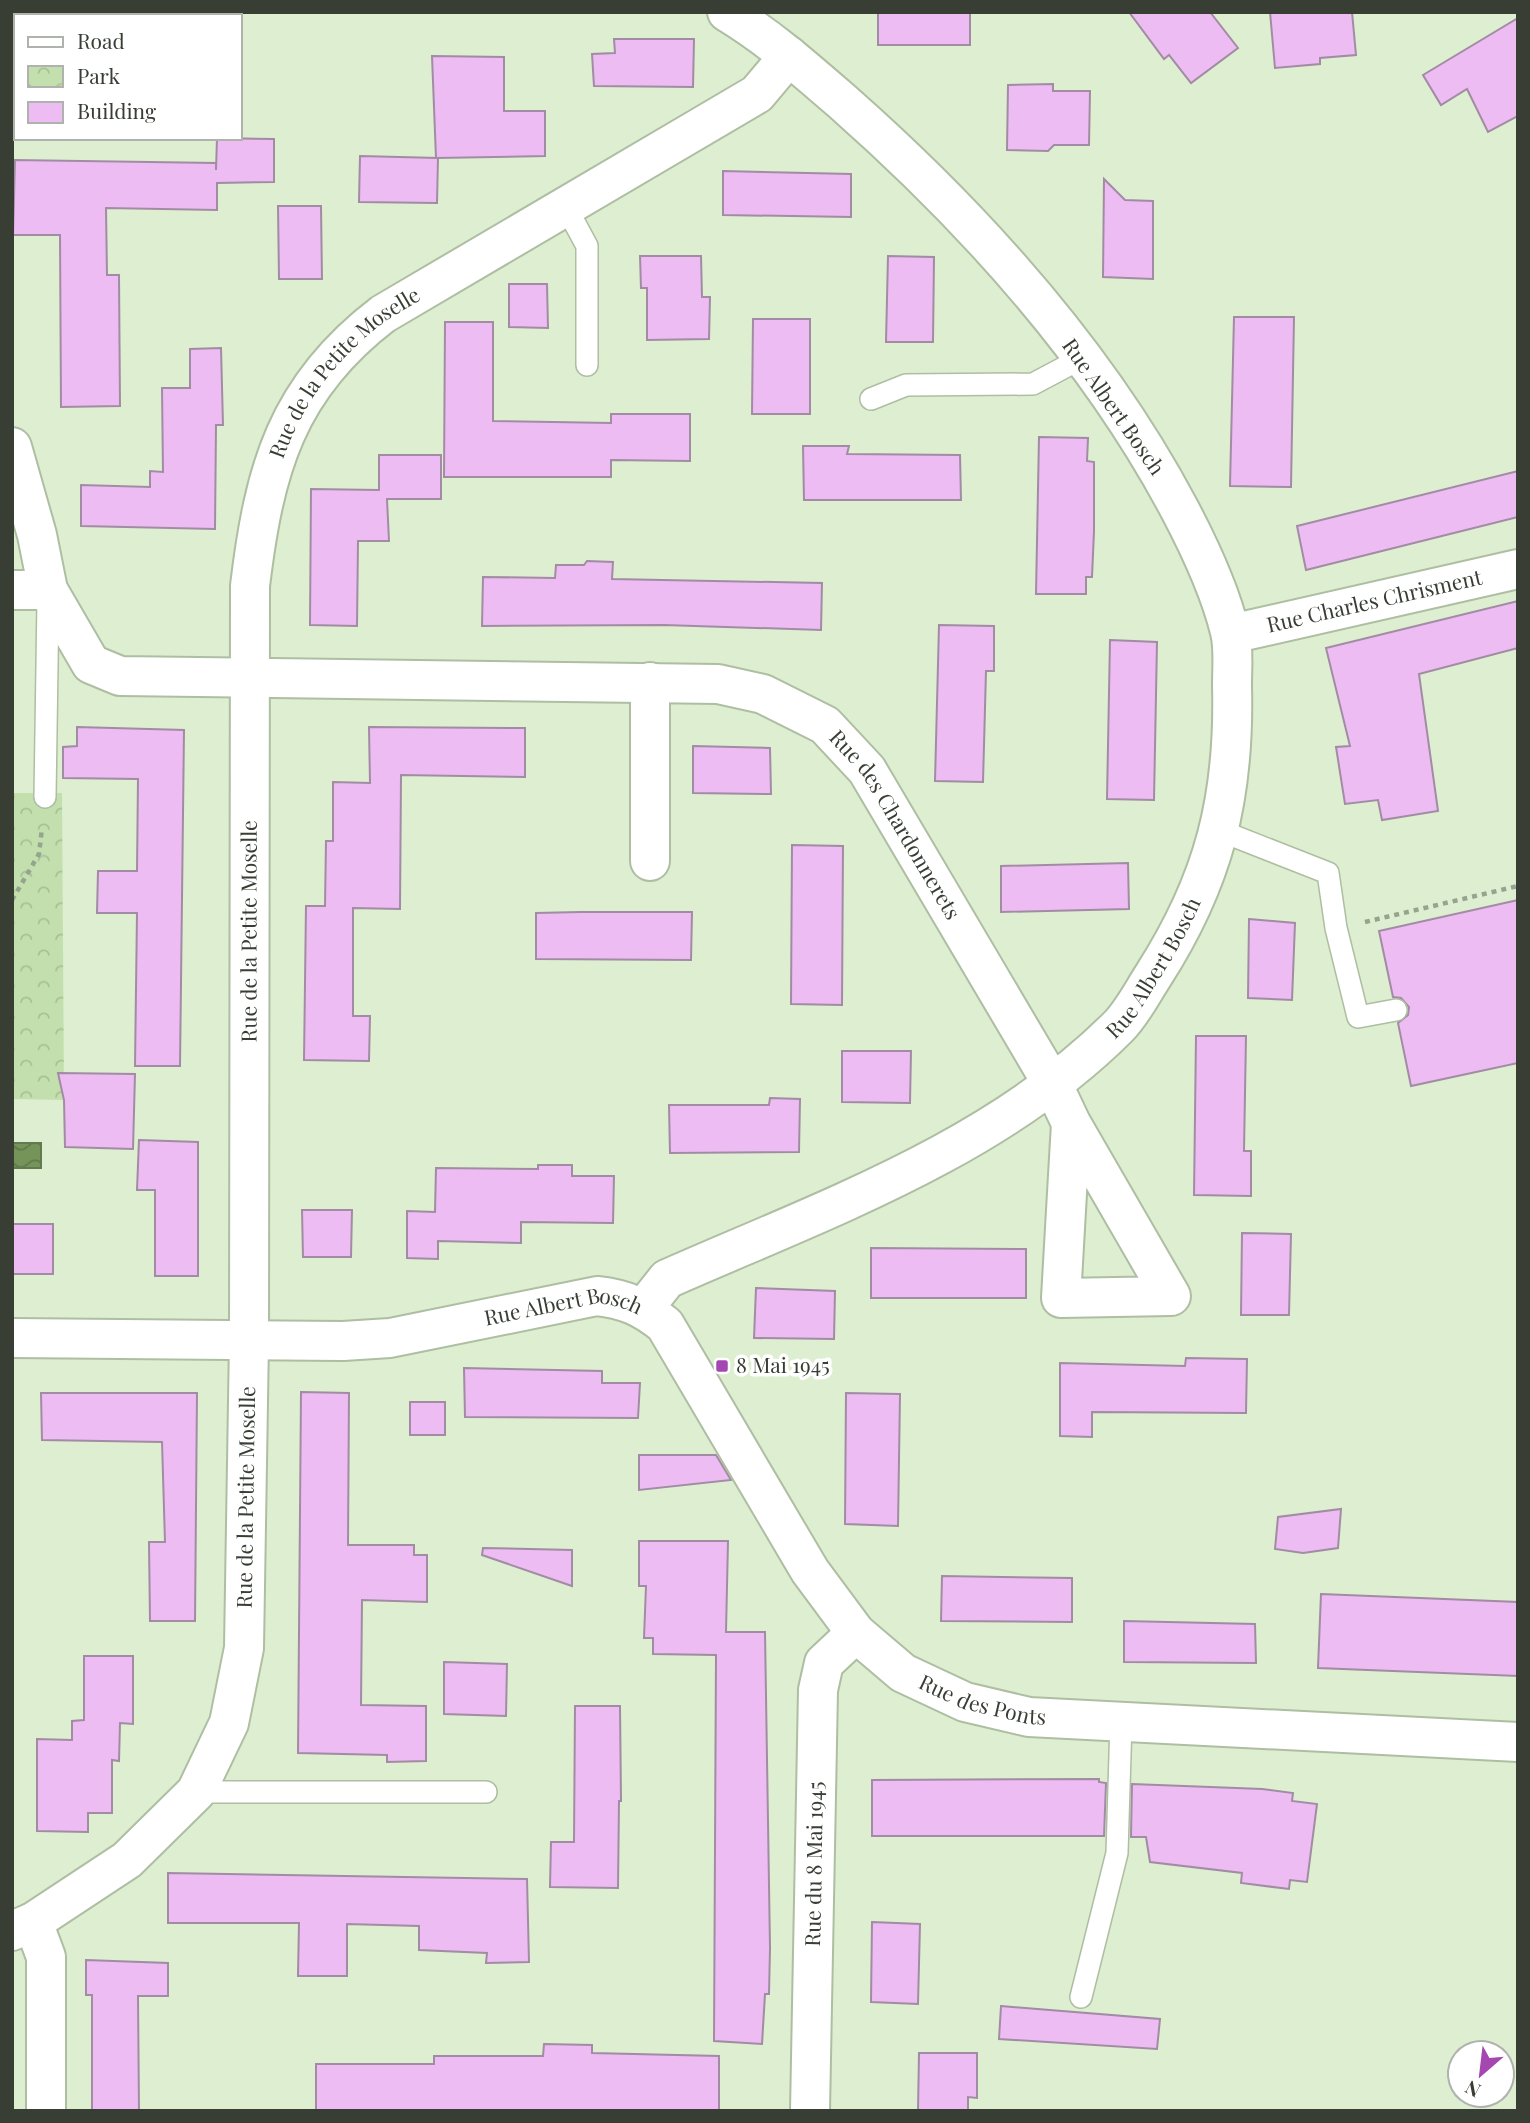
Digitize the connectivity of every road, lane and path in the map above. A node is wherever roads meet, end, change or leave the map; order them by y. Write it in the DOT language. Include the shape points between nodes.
graph roads {
  1 [pos="727,12"];
  2 [pos="789,56"];
  3 [pos="566,207"];
  4 [pos="1082,358"];
  5 [pos="587,365"];
  6 [pos="871,399"];
  7 [pos="12,447"];
  8 [pos="1518,569"];
  9 [pos="30,590"];
  10 [pos="1231,635"];
  11 [pos="250,676"];
  12 [pos="650,682"];
  13 [pos="45,797"];
  14 [pos="1221,831"];
  15 [pos="650,861"];
  16 [pos="1518,886"];
  17 [pos="12,900"];
  18 [pos="1336,929"];
  19 [pos="1396,1010"];
  20 [pos="1053,1085"];
  21 [pos="1071,1123"];
  22 [pos="644,1308"];
  23 [pos="12,1338"];
  24 [pos="249,1340"];
  25 [pos="856,1633"];
  26 [pos="1121,1722"];
  27 [pos="1518,1742"];
  28 [pos="486,1791"];
  29 [pos="195,1792"];
  30 [pos="23,1927"];
  31 [pos="1081,1997"];
  32 [pos="46,2111"];
  33 [pos="810,2111"];
  1 -- 2 [label="street, Rue Albert Bosch"];
  2 -- 3 [label="street, Rue de la Petite Moselle" via="757,94"];
  2 -- 4 [label="street, Rue Albert Bosch" via="914,166 1004,260"];
  3 -- 5 [label="lane" via="587,246"];
  3 -- 11 [label="street, Rue de la Petite Moselle" via="383,314 331,360 305,397 284,434 258,516 250,586"];
  4 -- 6 [label="lane" via="1033,384 906,385"];
  4 -- 10 [label="street, Rue Albert Bosch" via="1151,455 1201,551"];
  7 -- 9 [label="street, Rue des Chardonnerets" via="37,535"];
  8 -- 10 [label="street, Rue Charles Chrisment"];
  9 -- 11 [label="street, Rue des Chardonnerets" via="91,664 120,676"];
  9 -- 13 [label="lane"];
  10 -- 14 [label="street, Rue Albert Bosch" via="1233,732"];
  11 -- 12 [label="street, Rue des Chardonnerets"];
  11 -- 24 [label="street, Rue de la Petite Moselle"];
  12 -- 15 [label="street"];
  12 -- 20 [label="street, Rue des Chardonnerets" via="718,684 763,694 825,725 867,770"];
  13 -- 17 [label="path" via="39,853"];
  14 -- 18 [label="lane" via="1328,873"];
  14 -- 20 [label="street, Rue Albert Bosch" via="1184,928 1122,1024"];
  16 -- 18 [label="path"];
  18 -- 19 [label="lane" via="1359,1017"];
  20 -- 21 [label="street"];
  20 -- 22 [label="street, Rue Albert Bosch" via="919,1167 667,1279"];
  21 -- 21 [label="street" via="1098,1169 1171,1296 1061,1298"];
  22 -- 24 [label="street, Rue Albert Bosch" via="597,1296 390,1338"];
  22 -- 25 [label="street, Rue des Ponts" via="665,1325 810,1571"];
  23 -- 24 [label="street, Rue Albert Bosch"];
  24 -- 29 [label="street, Rue de la Petite Moselle" via="244,1648 229,1723"];
  25 -- 26 [label="street, Rue des Ponts" via="903,1673 965,1702 1029,1717"];
  25 -- 33 [label="street, Rue du 8 Mai 1945" via="824,1664 818,1690"];
  26 -- 27 [label="street, Rue des Ponts"];
  26 -- 31 [label="lane" via="1116,1853"];
  28 -- 29 [label="lane"];
  29 -- 30 [label="street, Rue de la Petite Moselle" via="127,1860"];
  30 -- 32 [label="street" via="46,1957"];
}
